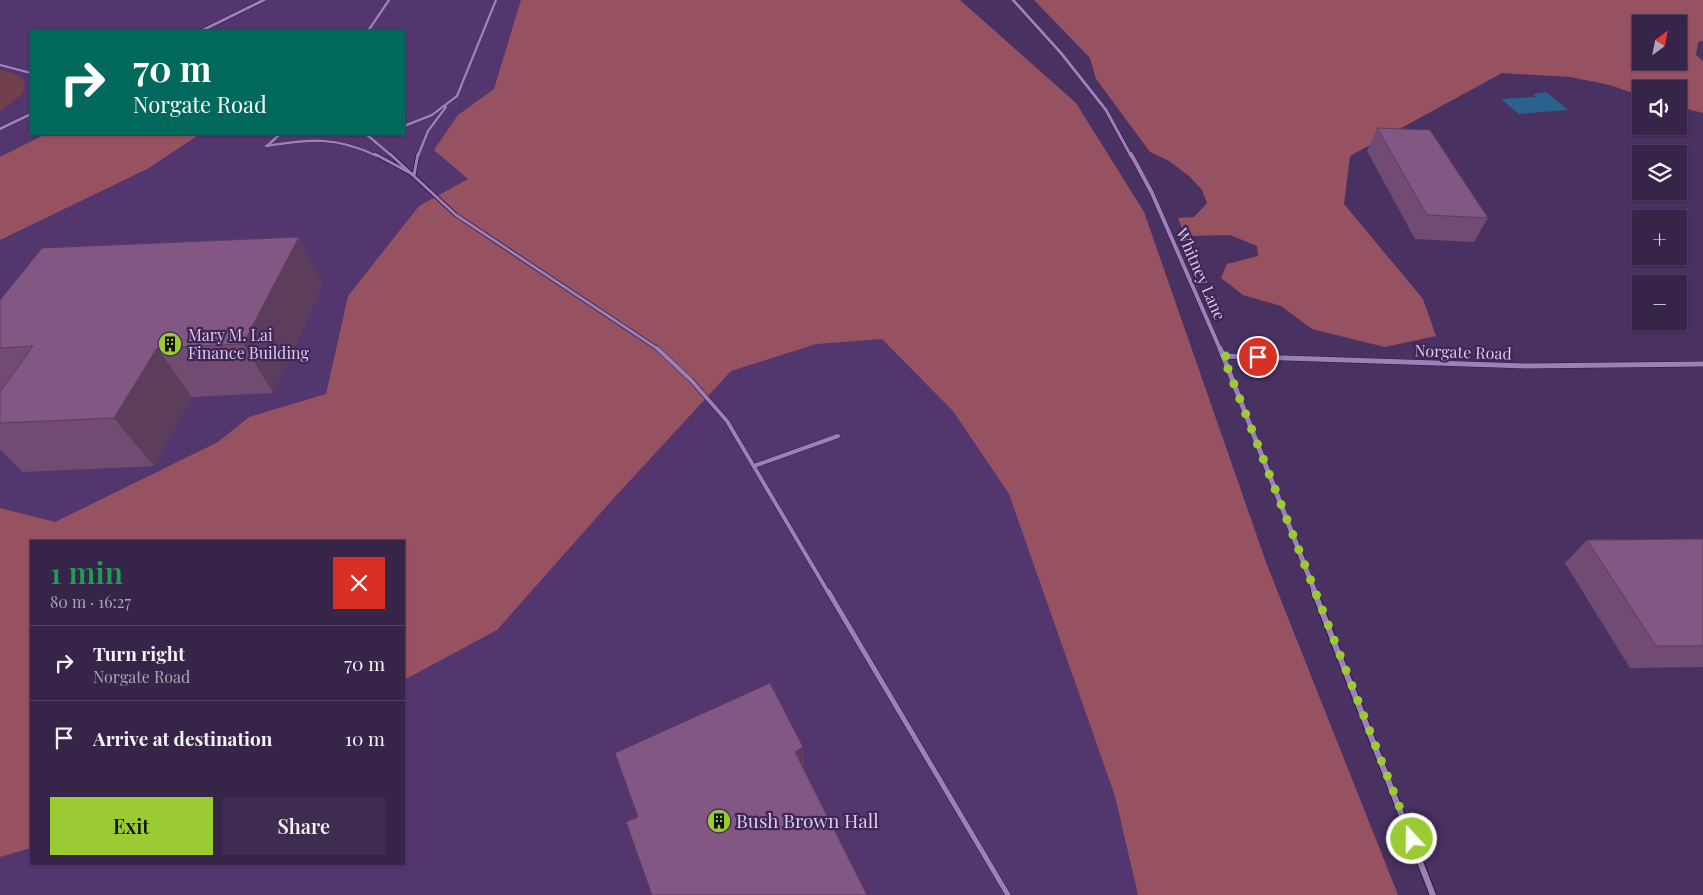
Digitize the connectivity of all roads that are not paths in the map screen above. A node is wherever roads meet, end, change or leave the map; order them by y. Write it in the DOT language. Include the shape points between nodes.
graph roads {
  1 [pos="264,0"];
  2 [pos="389,0"];
  3 [pos="496,0"];
  4 [pos="1013,0"];
  5 [pos="203,30"];
  6 [pos="369,30"];
  7 [pos="0,65"];
  8 [pos="30,72"];
  9 [pos="446,108"];
  10 [pos="30,114"];
  11 [pos="405,126"];
  12 [pos="0,129"];
  13 [pos="279,135"];
  14 [pos="367,135"];
  15 [pos="414,175"];
  16 [pos="1223,356"];
  17 [pos="1703,364"];
  18 [pos="838,436"];
  19 [pos="754,466"];
  20 [pos="1008,895"];
  21 [pos="1433,895"];
  1 -- 5 [label="street"];
  2 -- 6 [label="lane"];
  3 -- 9 [label="lane" via="457,96"];
  4 -- 16 [label="street, Whitney Lane" via="1106,110 1152,193"];
  7 -- 8 [label="lane"];
  9 -- 11 [label="lane"];
  9 -- 15 [label="lane" via="429,126 417,152"];
  10 -- 12 [label="street"];
  13 -- 15 [label="lane" via="266,146 324,139 349,144"];
  14 -- 15 [label="lane"];
  15 -- 19 [label="lane" via="454,213 650,344 693,381 727,421"];
  16 -- 17 [label="street, Norgate Road" via="1527,366"];
  16 -- 21 [label="street, Whitney Lane"];
  18 -- 19 [label="lane"];
  19 -- 20 [label="lane"];
}
